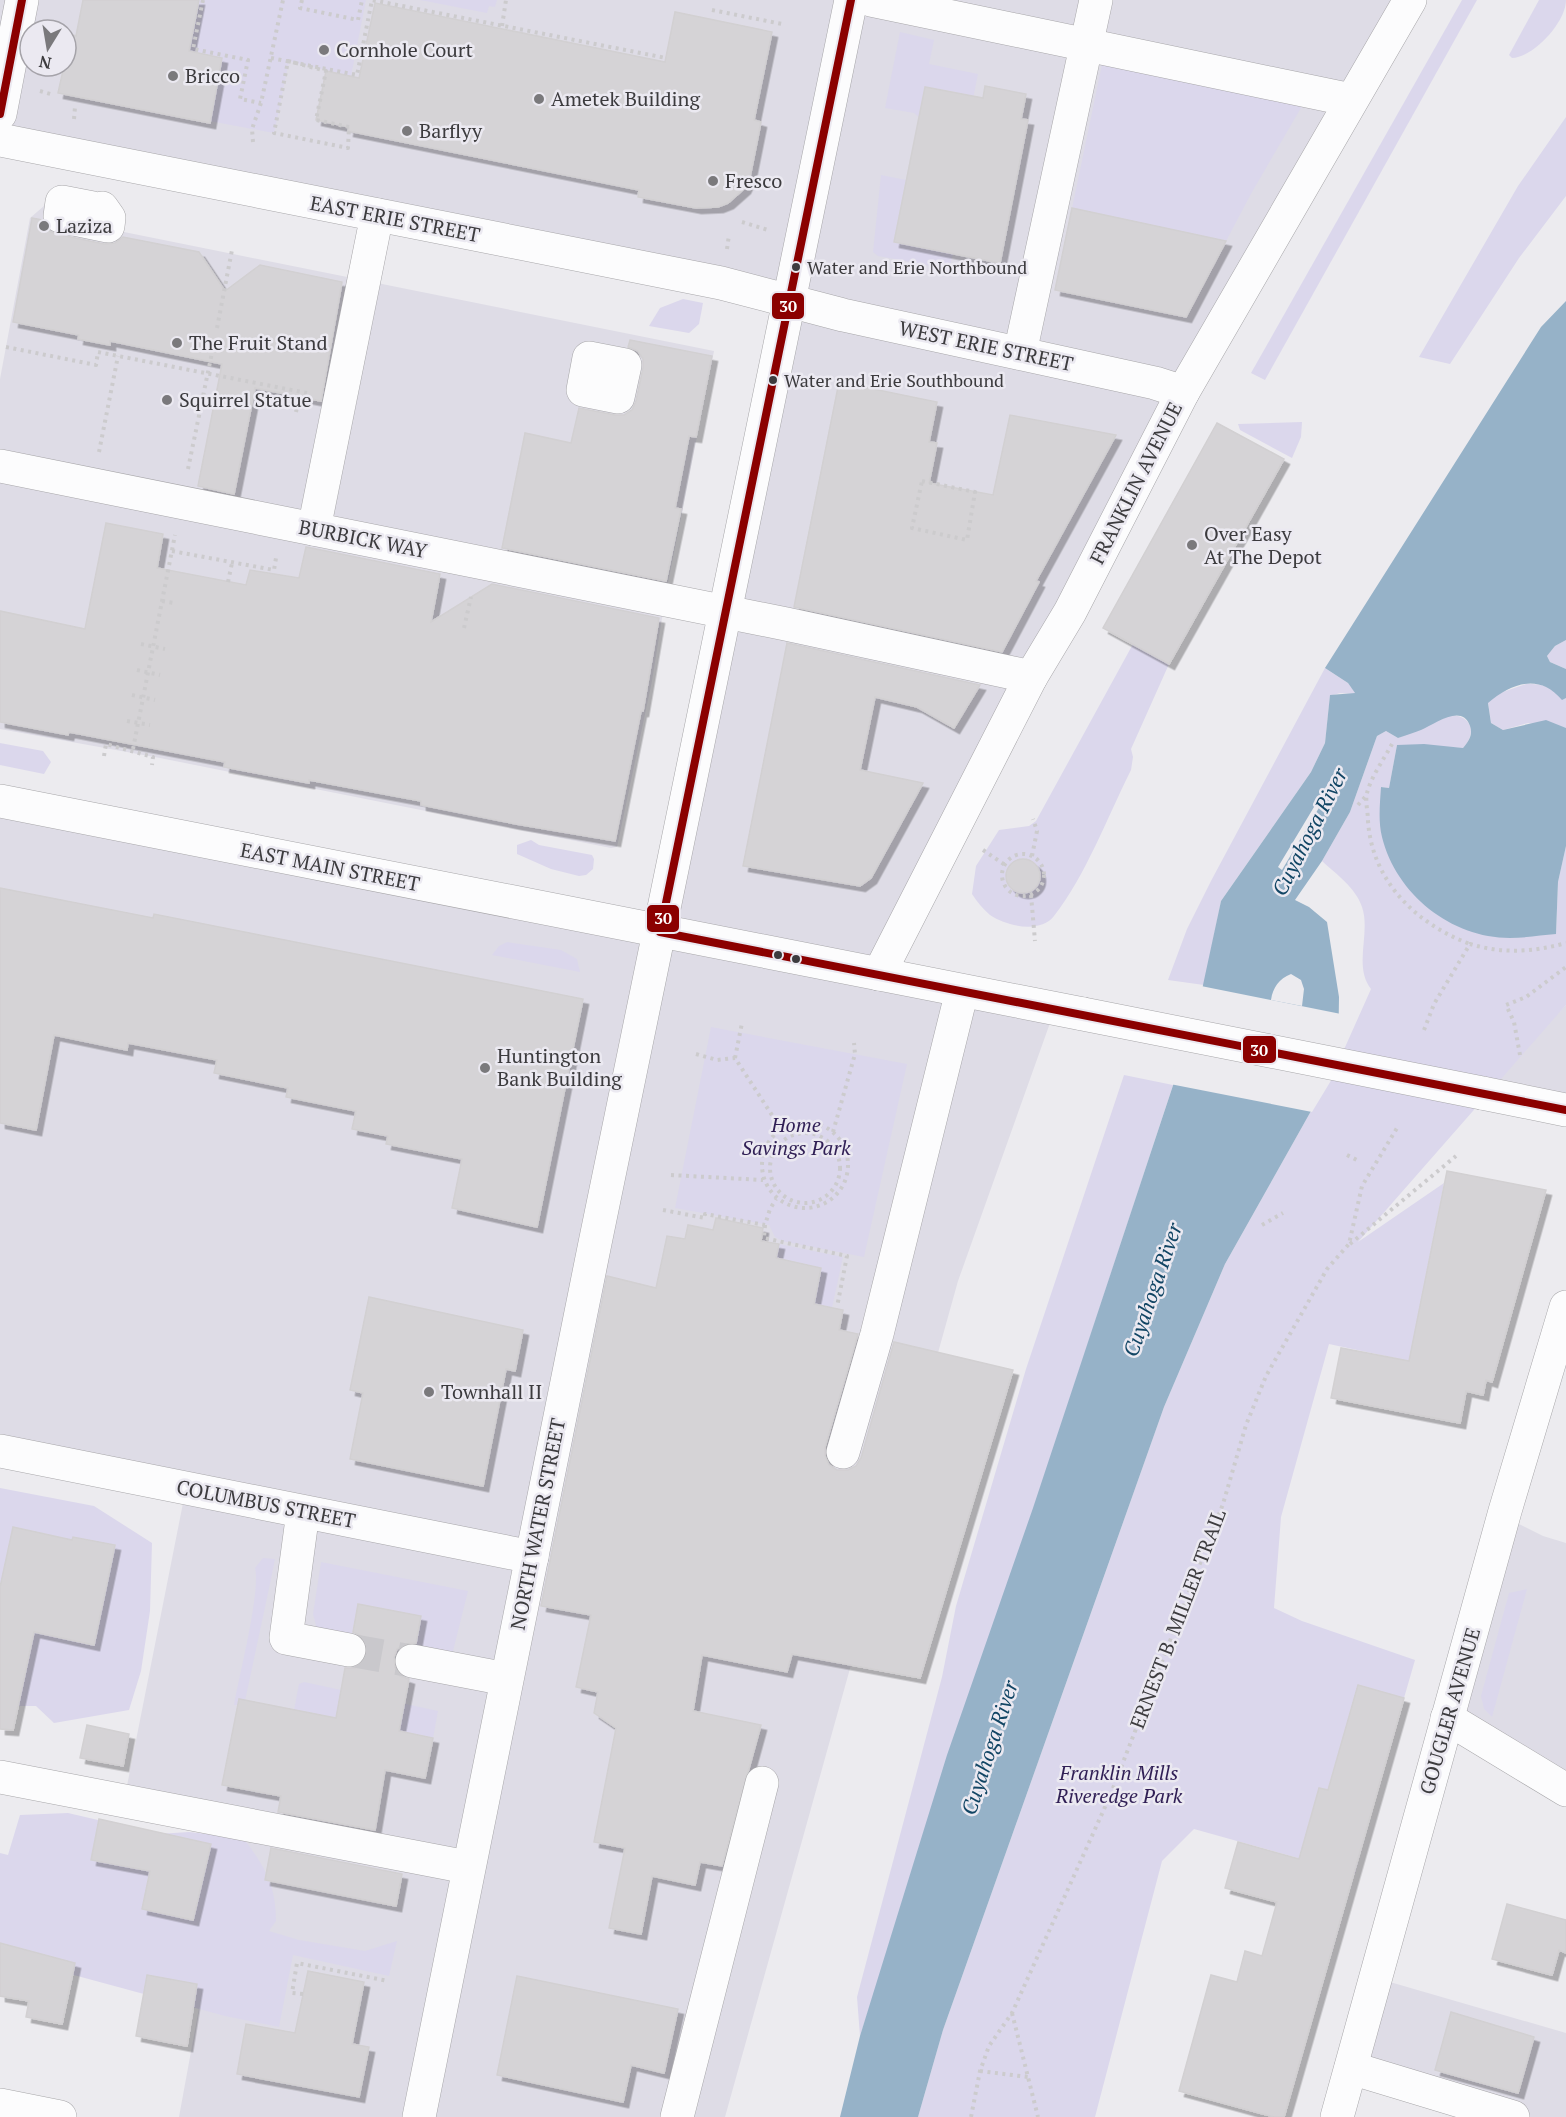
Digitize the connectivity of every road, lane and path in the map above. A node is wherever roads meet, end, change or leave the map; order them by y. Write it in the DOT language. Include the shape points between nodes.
graph roads {
  1 [pos="22,0"];
  2 [pos="203,0"];
  3 [pos="283,0"];
  4 [pos="302,0"];
  5 [pos="362,0"];
  6 [pos="507,0"];
  7 [pos="851,0"];
  8 [pos="871,0"];
  9 [pos="1096,0"];
  10 [pos="1410,0"];
  11 [pos="712,10"];
  12 [pos="782,24"];
  13 [pos="502,26"];
  14 [pos="1086,45"];
  15 [pos="271,58"];
  16 [pos="666,58"];
  17 [pos="288,61"];
  18 [pos="37,90"];
  19 [pos="54,95"];
  20 [pos="1351,100"];
  21 [pos="261,103"];
  22 [pos="0,114"];
  23 [pos="0,140"];
  24 [pos="253,142"];
  25 [pos="377,215"];
  26 [pos="742,222"];
  27 [pos="774,232"];
  28 [pos="232,250"];
  29 [pos="789,302"];
  30 [pos="217,328"];
  31 [pos="214,343"];
  32 [pos="6,347"];
  33 [pos="1020,353"];
  34 [pos="118,356"];
  35 [pos="208,374"];
  36 [pos="300,392"];
  37 [pos="1183,392"];
  38 [pos="311,394"];
  39 [pos="296,412"];
  40 [pos="0,466"];
  41 [pos="188,468"];
  42 [pos="93,484"];
  43 [pos="975,492"];
  44 [pos="299,526"];
  45 [pos="172,551"];
  46 [pos="232,563"];
  47 [pos="168,573"];
  48 [pos="228,582"];
  49 [pos="162,601"];
  50 [pos="174,603"];
  51 [pos="727,612"];
  52 [pos="141,644"];
  53 [pos="153,647"];
  54 [pos="165,649"];
  55 [pos="136,670"];
  56 [pos="148,673"];
  57 [pos="160,675"];
  58 [pos="1031,677"];
  59 [pos="132,695"];
  60 [pos="144,697"];
  61 [pos="155,700"];
  62 [pos="127,721"];
  63 [pos="138,723"];
  64 [pos="150,725"];
  65 [pos="1392,744"];
  66 [pos="133,749"];
  67 [pos="104,756"];
  68 [pos="152,765"];
  69 [pos="1366,795"];
  70 [pos="0,801"];
  71 [pos="1358,805"];
  72 [pos="1033,819"];
  73 [pos="1032,856"];
  74 [pos="993,857"];
  75 [pos="1005,865"];
  76 [pos="1031,895"];
  77 [pos="660,932"];
  78 [pos="1035,942"];
  79 [pos="1566,943"];
  80 [pos="1470,944"];
  81 [pos="1566,967"];
  82 [pos="879,974"];
  83 [pos="962,991"];
  84 [pos="742,1023"];
  85 [pos="1424,1030"];
  86 [pos="854,1043"];
  87 [pos="696,1054"];
  88 [pos="1520,1054"];
  89 [pos="735,1058"];
  90 [pos="1566,1110"];
  91 [pos="1397,1128"];
  92 [pos="781,1129"];
  93 [pos="812,1132"];
  94 [pos="833,1133"];
  95 [pos="1347,1155"];
  96 [pos="1456,1156"];
  97 [pos="1359,1161"];
  98 [pos="670,1175"];
  99 [pos="763,1180"];
  100 [pos="776,1199"];
  101 [pos="663,1209"];
  102 [pos="1283,1213"];
  103 [pos="765,1225"];
  104 [pos="1262,1225"];
  105 [pos="1349,1244"];
  106 [pos="837,1307"];
  107 [pos="1566,1307"];
  108 [pos="0,1451"];
  109 [pos="843,1452"];
  110 [pos="303,1512"];
  111 [pos="532,1557"];
  112 [pos="349,1650"];
  113 [pos="412,1661"];
  114 [pos="506,1679"];
  115 [pos="1447,1718"];
  116 [pos="0,1777"];
  117 [pos="762,1783"];
  118 [pos="1566,1790"];
  119 [pos="467,1867"];
  120 [pos="388,1981"];
  121 [pos="303,1994"];
  122 [pos="1012,2013"];
  123 [pos="1350,2068"];
  124 [pos="980,2071"];
  125 [pos="1028,2077"];
  126 [pos="0,2105"];
  127 [pos="60,2117"];
  128 [pos="419,2117"];
  129 [pos="677,2117"];
  130 [pos="971,2117"];
  131 [pos="1038,2117"];
  132 [pos="1337,2117"];
  133 [pos="1513,2117"];
  1 -- 22 [label="main road"];
  2 -- 21 [label="path" via="194,49 248,60 240,99"];
  3 -- 15 [label="path"];
  4 -- 5 [label="path" via="300,8 358,20"];
  6 -- 13 [label="path"];
  7 -- 29 [label="main road, NORTH WATER STREET"];
  8 -- 14 [label="main road"];
  9 -- 14 [label="main road"];
  10 -- 20 [label="main road, FRANKLIN AVENUE"];
  11 -- 12 [label="path"];
  13 -- 16 [label="path"];
  13 -- 17 [label="path" via="372,0 357,75"];
  14 -- 20 [label="main road"];
  14 -- 33 [label="main road"];
  15 -- 17 [label="path"];
  15 -- 21 [label="path"];
  17 -- 17 [label="path" via="274,133 348,148 349,127 316,120 326,71"];
  18 -- 19 [label="path"];
  20 -- 37 [label="main road, FRANKLIN AVENUE"];
  21 -- 24 [label="path" via="252,129"];
  23 -- 25 [label="main road, EAST ERIE STREET"];
  25 -- 29 [label="main road, EAST ERIE STREET" via="721,283"];
  25 -- 44 [label="main road"];
  26 -- 27 [label="path"];
  28 -- 30 [label="path"];
  29 -- 33 [label="main road, WEST ERIE STREET"];
  29 -- 51 [label="main road, NORTH WATER STREET"];
  31 -- 35 [label="path"];
  32 -- 34 [label="path" via="96,365 98,352"];
  33 -- 37 [label="main road, WEST ERIE STREET"];
  34 -- 35 [label="path"];
  34 -- 42 [label="path"];
  35 -- 36 [label="path"];
  35 -- 41 [label="path"];
  36 -- 38 [label="path"];
  36 -- 39 [label="path"];
  37 -- 58 [label="main road, FRANKLIN AVENUE" via="1070,612"];
  40 -- 42 [label="main road, BURBICK WAY"];
  42 -- 44 [label="main road, BURBICK WAY"];
  43 -- 43 [label="path" via="967,540 912,528 922,481"];
  44 -- 46 [label="path" via="274,570"];
  44 -- 51 [label="main road, BURBICK WAY"];
  45 -- 46 [label="path"];
  46 -- 48 [label="path"];
  47 -- 49 [label="path"];
  49 -- 50 [label="path"];
  49 -- 53 [label="path"];
  51 -- 58 [label="main road, BURBICK WAY"];
  51 -- 77 [label="main road, NORTH WATER STREET"];
  52 -- 53 [label="path"];
  53 -- 54 [label="path"];
  53 -- 56 [label="path"];
  55 -- 56 [label="path"];
  56 -- 57 [label="path"];
  56 -- 60 [label="path"];
  58 -- 82 [label="main road, FRANKLIN AVENUE"];
  59 -- 60 [label="path"];
  60 -- 61 [label="path"];
  60 -- 63 [label="path"];
  62 -- 63 [label="path"];
  63 -- 64 [label="path"];
  63 -- 66 [label="path"];
  65 -- 69 [label="path"];
  66 -- 67 [label="path" via="106,744"];
  66 -- 68 [label="path" via="153,757"];
  69 -- 71 [label="path"];
  69 -- 80 [label="path" via="1374,852 1397,895 1429,925"];
  70 -- 77 [label="main road, EAST MAIN STREET"];
  72 -- 73 [label="path" via="1037,831"];
  73 -- 75 [label="path" via="1018,855"];
  73 -- 76 [label="path" via="1042,865 1045,877"];
  74 -- 75 [label="path"];
  75 -- 76 [label="path" via="1002,877 1008,890 1021,896"];
  76 -- 78 [label="path"];
  77 -- 82 [label="main road, EAST MAIN STREET"];
  77 -- 111 [label="main road, NORTH WATER STREET"];
  79 -- 80 [label="path" via="1509,952"];
  80 -- 85 [label="path" via="1430,1011"];
  81 -- 88 [label="path" via="1527,997 1506,1005 1514,1022"];
  82 -- 83 [label="main road, EAST MAIN STREET"];
  83 -- 90 [label="main road, EAST MAIN STREET, bridge"];
  83 -- 109 [label="main road" via="877,1334"];
  84 -- 89 [label="path"];
  86 -- 94 [label="path" via="855,1054"];
  87 -- 89 [label="path" via="717,1060"];
  89 -- 92 [label="path"];
  91 -- 105 [label="path, ERNEST B. MILLER TRAIL" via="1362,1186"];
  92 -- 94 [label="path" via="799,1122 817,1124"];
  92 -- 99 [label="path" via="768,1143 761,1160"];
  93 -- 93 [label="path" via="785,1138 770,1161 770,1175 776,1188 798,1203 812,1203 825,1197 840,1174 835,1148"];
  94 -- 100 [label="path" via="846,1151 847,1174 837,1194 819,1207 796,1208"];
  95 -- 97 [label="path"];
  96 -- 105 [label="path"];
  98 -- 99 [label="path"];
  99 -- 100 [label="path"];
  100 -- 103 [label="path"];
  101 -- 103 [label="path"];
  102 -- 104 [label="path"];
  103 -- 106 [label="path" via="764,1238 847,1256"];
  105 -- 122 [label="path, ERNEST B. MILLER TRAIL" via="1327,1269 1266,1376 1246,1425 1223,1504 1110,1796"];
  107 -- 115 [label="main road, GOUGLER AVENUE"];
  108 -- 110 [label="main road, COLUMBUS STREET"];
  110 -- 111 [label="main road, COLUMBUS STREET"];
  110 -- 112 [label="main road" via="286,1638"];
  111 -- 114 [label="main road, NORTH WATER STREET"];
  113 -- 114 [label="main road"];
  114 -- 119 [label="main road, NORTH WATER STREET"];
  115 -- 118 [label="main road"];
  115 -- 123 [label="main road, GOUGLER AVENUE"];
  116 -- 119 [label="main road"];
  117 -- 129 [label="main road"];
  119 -- 128 [label="main road, NORTH WATER STREET"];
  120 -- 121 [label="path" via="297,1963 292,1993"];
  122 -- 124 [label="path, ERNEST B. MILLER TRAIL" via="988,2046"];
  122 -- 125 [label="path"];
  123 -- 132 [label="main road, GOUGLER AVENUE"];
  123 -- 133 [label="main road"];
  124 -- 125 [label="path"];
  124 -- 130 [label="path, ERNEST B. MILLER TRAIL"];
  125 -- 131 [label="path"];
  126 -- 127 [label="main road"];
}
